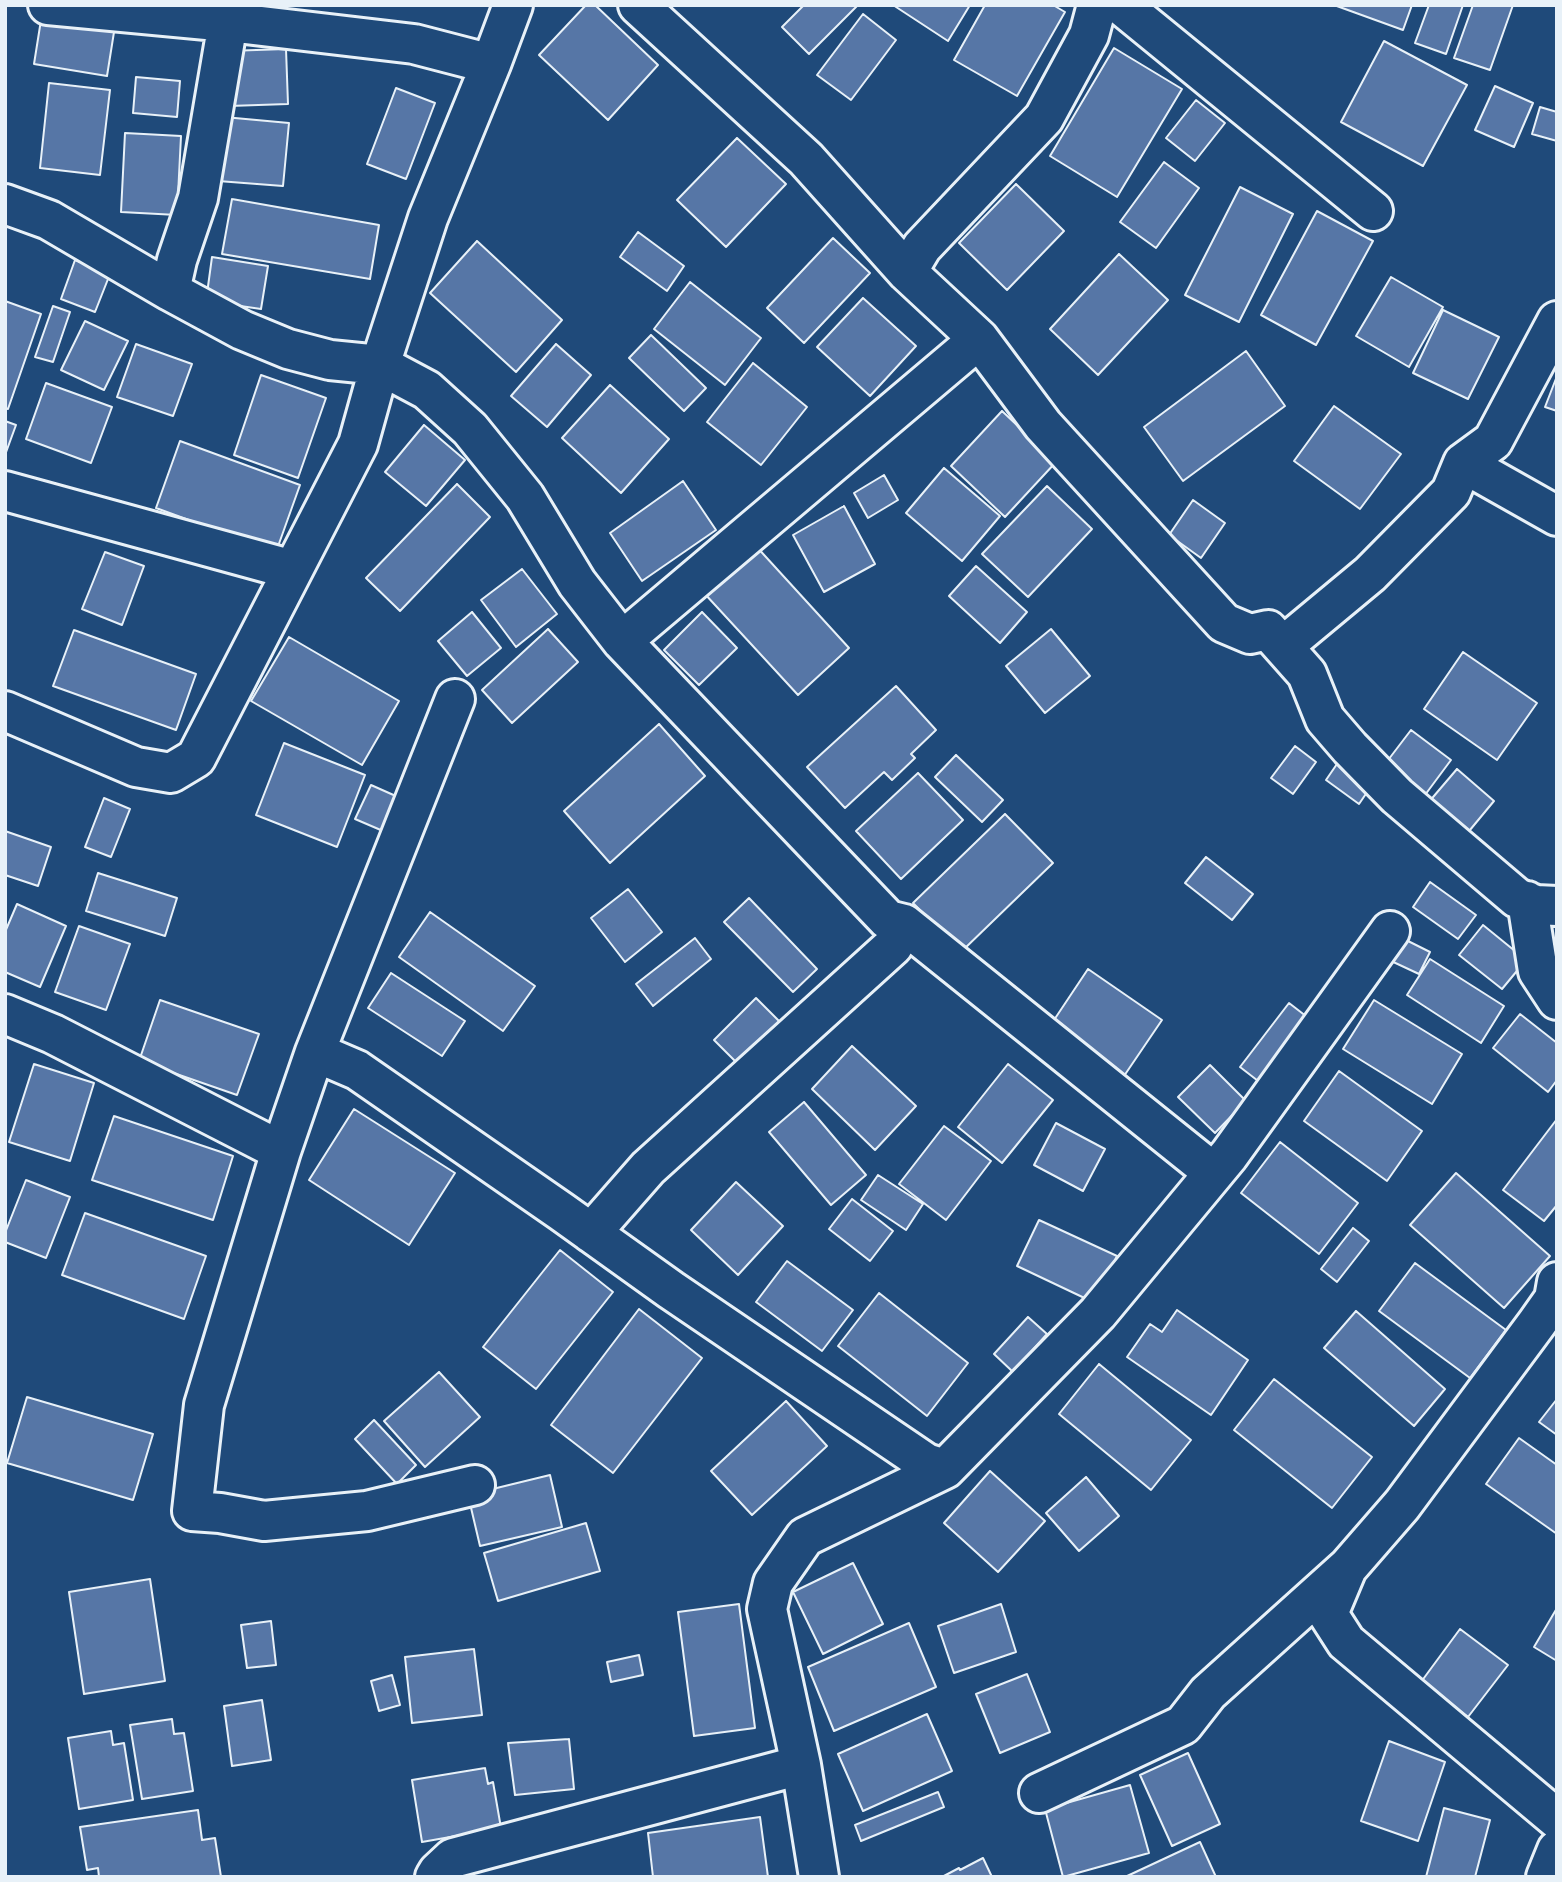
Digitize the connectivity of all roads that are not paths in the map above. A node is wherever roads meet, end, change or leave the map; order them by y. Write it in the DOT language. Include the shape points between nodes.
graph roads {
  1 [pos="48,5"];
  2 [pos="513,5"];
  3 [pos="638,5"];
  4 [pos="1097,5"];
  5 [pos="1121,5"];
  6 [pos="227,13"];
  7 [pos="491,64"];
  8 [pos="5,204"];
  9 [pos="1373,211"];
  10 [pos="907,272"];
  11 [pos="170,291"];
  12 [pos="1557,321"];
  13 [pos="979,339"];
  14 [pos="380,366"];
  15 [pos="1463,463"];
  16 [pos="5,491"];
  17 [pos="1557,516"];
  18 [pos="293,570"];
  19 [pos="622,641"];
  20 [pos="1285,648"];
  21 [pos="455,699"];
  22 [pos="5,711"];
  23 [pos="1542,904"];
  24 [pos="904,924"];
  25 [pos="1390,931"];
  26 [pos="1557,1000"];
  27 [pos="5,1014"];
  28 [pos="315,1052"];
  29 [pos="281,1151"];
  30 [pos="1214,1173"];
  31 [pos="591,1233"];
  32 [pos="1556,1263"];
  33 [pos="1557,1281"];
  34 [pos="945,1469"];
  35 [pos="475,1485"];
  36 [pos="1349,1566"];
  37 [pos="801,1765"];
  38 [pos="1039,1793"];
  39 [pos="1557,1819"];
  40 [pos="1557,1850"];
  41 [pos="435,1877"];
  42 [pos="819,1877"];
  43 [pos="1546,1877"];
  1 -- 6 [label="street"];
  2 -- 7 [label="street"];
  3 -- 10 [label="street" via="806,159"];
  4 -- 10 [label="street" via="1089,35 1044,118 922,247"];
  5 -- 9 [label="street"];
  6 -- 7 [label="street" via="414,44"];
  6 -- 11 [label="street" via="198,198"];
  7 -- 14 [label="street" via="428,218"];
  8 -- 11 [label="street" via="49,220"];
  10 -- 13 [label="street"];
  11 -- 14 [label="street" via="288,349"];
  12 -- 15 [label="street" via="1493,442"];
  13 -- 19 [label="street"];
  13 -- 20 [label="street" via="1043,425 1224,623 1250,634 1268,630"];
  14 -- 18 [label="street" via="358,444"];
  14 -- 19 [label="street" via="427,390 470,429 525,497 577,583"];
  15 -- 17 [label="street"];
  15 -- 20 [label="street" via="1451,492 1370,574"];
  16 -- 18 [label="street"];
  18 -- 22 [label="street" via="196,758 171,773 136,767"];
  19 -- 24 [label="street" via="888,920"];
  20 -- 23 [label="street" via="1307,674 1325,719 1397,796 1517,898"];
  21 -- 28 [label="street"];
  23 -- 26 [label="street" via="1538,971"];
  24 -- 30 [label="street"];
  24 -- 31 [label="street" via="893,946 648,1168"];
  25 -- 30 [label="street"];
  27 -- 29 [label="street"];
  28 -- 29 [label="street"];
  28 -- 31 [label="street" via="356,1070"];
  29 -- 35 [label="street" via="204,1405 192,1511 264,1521 367,1511"];
  30 -- 34 [label="street" via="1098,1313"];
  31 -- 34 [label="street" via="926,1463"];
  32 -- 33 [label="street"];
  33 -- 36 [label="street" via="1553,1299 1537,1323 1402,1505"];
  34 -- 37 [label="street" via="805,1537 773,1583 767,1609"];
  36 -- 38 [label="street" via="1208,1693 1183,1725"];
  36 -- 39 [label="street" via="1328,1614 1346,1642"];
  37 -- 41 [label="street" via="453,1858"];
  37 -- 42 [label="street"];
  40 -- 43 [label="street"];
}
